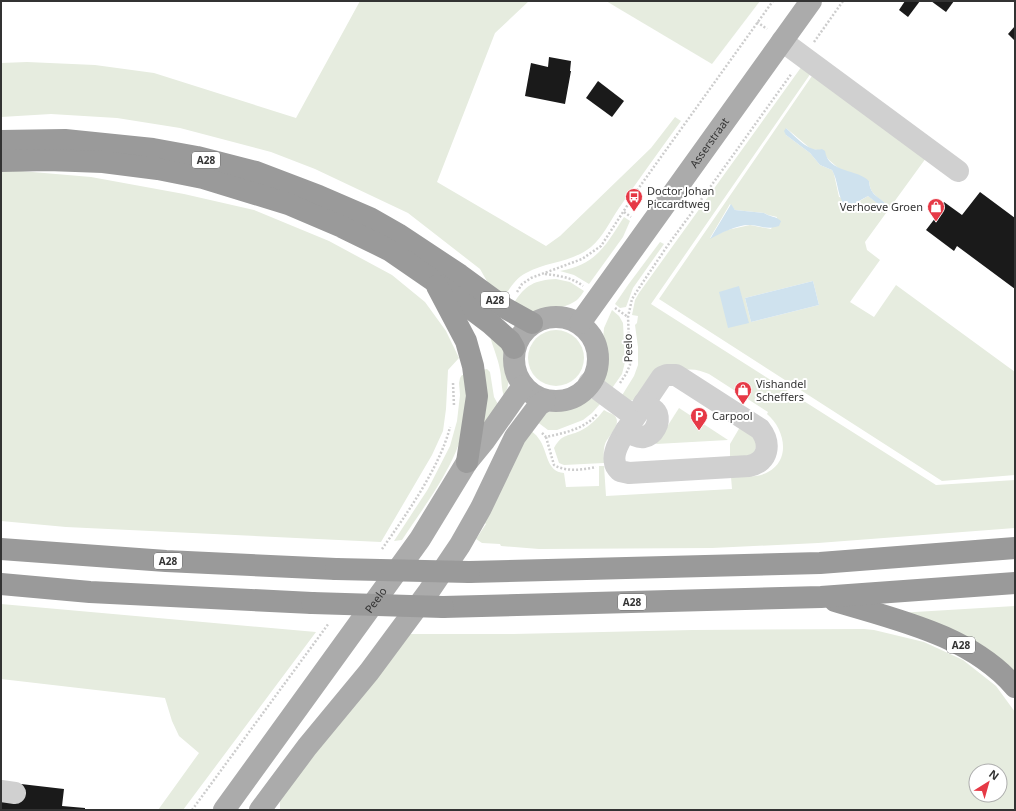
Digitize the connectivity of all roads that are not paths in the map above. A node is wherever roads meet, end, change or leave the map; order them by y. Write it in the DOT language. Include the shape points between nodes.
graph roads {
  1 [pos="810,1"];
  2 [pos="782,41"];
  3 [pos="1,141"];
  4 [pos="1,161"];
  5 [pos="958,171"];
  6 [pos="434,281"];
  7 [pos="532,323"];
  8 [pos="580,323"];
  9 [pos="514,348"];
  10 [pos="589,383"];
  11 [pos="523,386"];
  12 [pos="545,401"];
  13 [pos="635,417"];
  14 [pos="466,462"];
  15 [pos="1015,548"];
  16 [pos="1,549"];
  17 [pos="1015,583"];
  18 [pos="1,584"];
  19 [pos="821,597"];
  20 [pos="1015,687"];
  21 [pos="224,810"];
  22 [pos="260,810"];
  1 -- 2 [label="main road, Asserstraat"];
  2 -- 5 [label="lane"];
  2 -- 8 [label="main road, Asserstraat"];
  3 -- 7 [label="highway, A28" via="65,140 153,149 256,172 319,196 398,234 505,308"];
  4 -- 6 [label="highway, A28" via="103,162 203,178 288,204 342,227 389,250"];
  6 -- 9 [label="highway, A28" via="491,324 510,340"];
  6 -- 14 [label="highway, A28" via="466,342 473,366 477,396"];
  7 -- 8 [label="main road" via="554,316"];
  7 -- 9 [label="main road" via="526,327"];
  8 -- 10 [label="main road" via="592,335 598,350 598,364"];
  9 -- 11 [label="main road" via="513,362"];
  10 -- 12 [label="main road" via="571,398"];
  10 -- 13 [label="lane"];
  11 -- 12 [label="main road"];
  11 -- 14 [label="main road, Peelo"];
  12 -- 22 [label="main road" via="539,404 515,437 481,508 438,578 369,672 307,747"];
  13 -- 13 [label="lane" via="617,445 614,455 620,471 629,473 749,466 759,462 766,453 765,436 760,429 676,375 662,377"];
  14 -- 21 [label="main road, Peelo" via="416,545"];
  15 -- 16 [label="highway, A28, bridge" via="820,563 469,572 166,561"];
  17 -- 19 [label="highway, A28"];
  18 -- 19 [label="highway, A28, bridge" via="90,592 443,607"];
  19 -- 20 [label="highway, A28" via="946,638 979,656"];
}
